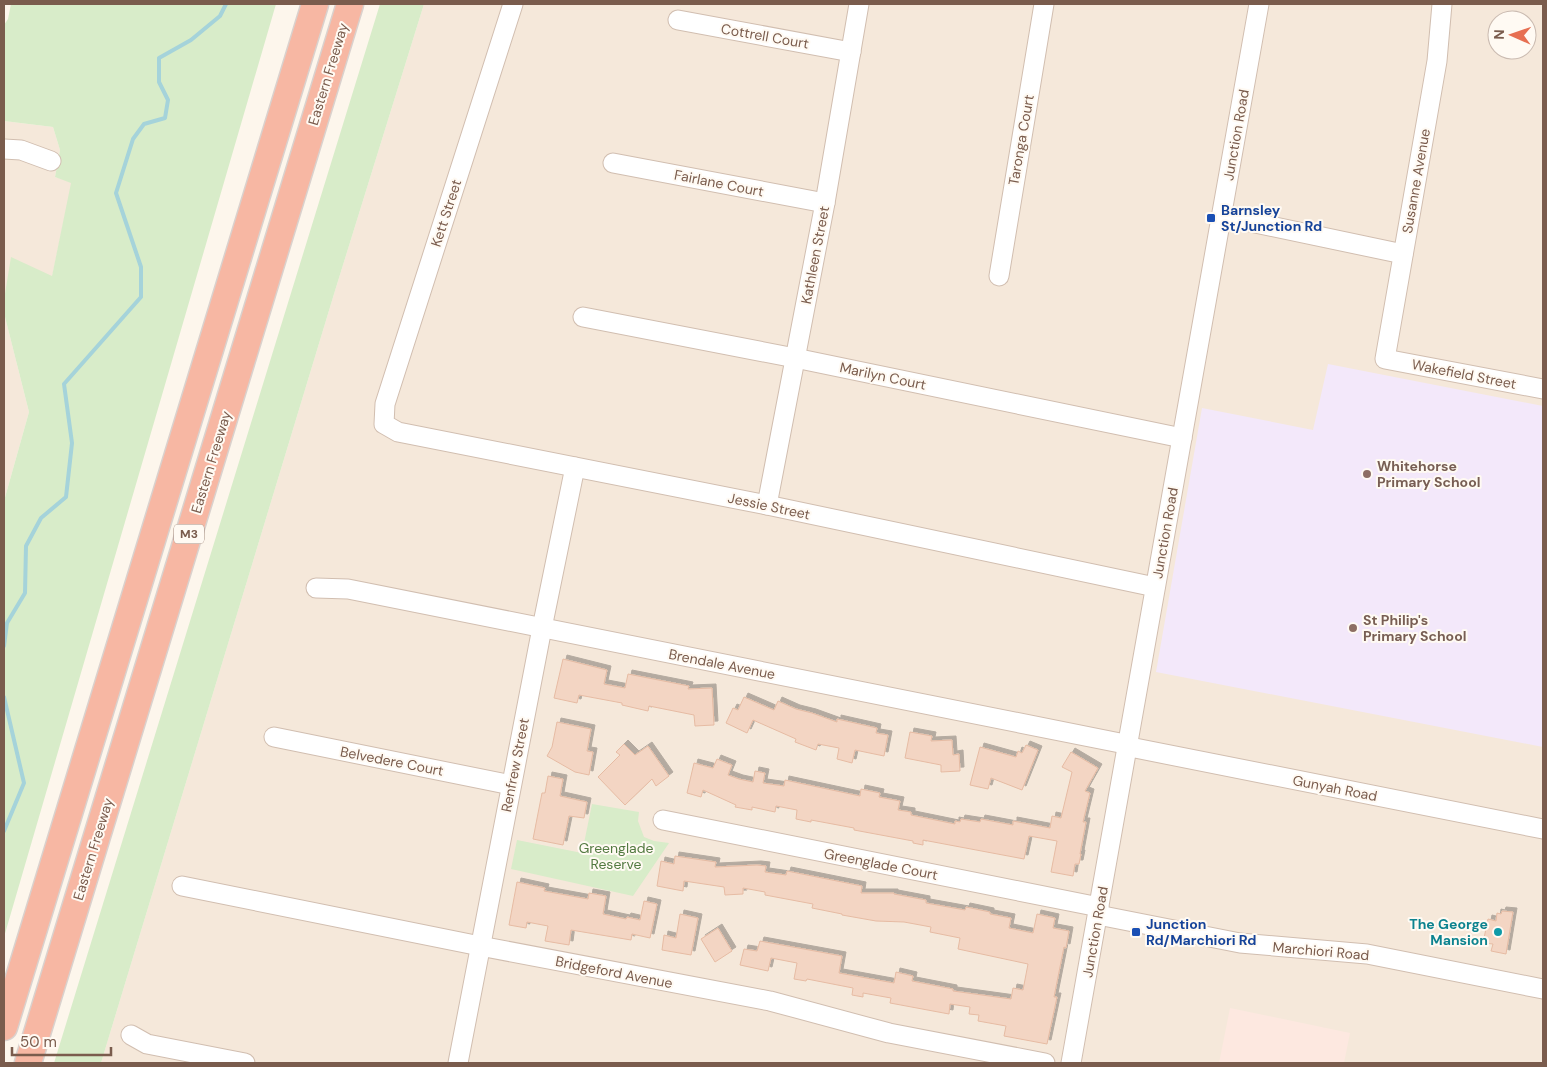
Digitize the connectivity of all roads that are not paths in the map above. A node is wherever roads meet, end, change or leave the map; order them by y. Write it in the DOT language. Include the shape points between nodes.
graph roads {
  1 [pos="315,4"];
  2 [pos="350,4"];
  3 [pos="513,4"];
  4 [pos="859,4"];
  5 [pos="1044,4"];
  6 [pos="1258,4"];
  7 [pos="1442,4"];
  8 [pos="678,20"];
  9 [pos="851,52"];
  10 [pos="4,149"];
  11 [pos="51,161"];
  12 [pos="613,164"];
  13 [pos="825,203"];
  14 [pos="1222,216"];
  15 [pos="1403,254"];
  16 [pos="999,276"];
  17 [pos="583,317"];
  18 [pos="796,358"];
  19 [pos="1385,359"];
  20 [pos="1543,389"];
  21 [pos="384,424"];
  22 [pos="1182,438"];
  23 [pos="575,467"];
  24 [pos="767,505"];
  25 [pos="1155,586"];
  26 [pos="316,588"];
  27 [pos="542,628"];
  28 [pos="274,737"];
  29 [pos="1128,746"];
  30 [pos="511,785"];
  31 [pos="663,820"];
  32 [pos="1543,829"];
  33 [pos="182,886"];
  34 [pos="1099,911"];
  35 [pos="480,946"];
  36 [pos="1543,989"];
  37 [pos="4,1027"];
  38 [pos="131,1035"];
  39 [pos="1076,1062"];
  40 [pos="28,1063"];
  41 [pos="245,1063"];
  42 [pos="458,1063"];
  43 [pos="1045,1063"];
  1 -- 37 [label="highway, M3"];
  2 -- 40 [label="highway, Eastern Freeway / M3"];
  3 -- 21 [label="street, Kett Street" via="386,404"];
  4 -- 9 [label="street, Kathleen Street"];
  5 -- 16 [label="street, Taronga Court"];
  6 -- 14 [label="street, Junction Road"];
  7 -- 15 [label="street, Susanne Avenue" via="1437,61"];
  8 -- 9 [label="street, Cottrell Court"];
  9 -- 13 [label="street, Kathleen Street"];
  10 -- 11 [label="street" via="21,150"];
  12 -- 13 [label="street, Fairlane Court"];
  13 -- 18 [label="street, Kathleen Street"];
  14 -- 15 [label="street"];
  14 -- 22 [label="street, Junction Road"];
  15 -- 19 [label="street, Susanne Avenue"];
  17 -- 18 [label="street, Marilyn Court"];
  18 -- 22 [label="street, Marilyn Court"];
  18 -- 24 [label="street, Kathleen Street"];
  19 -- 20 [label="street, Wakefield Street"];
  21 -- 23 [label="street, Jessie Street" via="398,432"];
  22 -- 25 [label="street, Junction Road"];
  23 -- 24 [label="street, Jessie Street"];
  23 -- 27 [label="street, Renfrew Street"];
  24 -- 25 [label="street, Jessie Street"];
  25 -- 29 [label="street, Junction Road"];
  26 -- 27 [label="street, Brendale Avenue" via="348,589"];
  27 -- 29 [label="street, Brendale Avenue"];
  27 -- 30 [label="street, Renfrew Street"];
  28 -- 30 [label="street, Belvedere Court"];
  29 -- 32 [label="street, Gunyah Road"];
  29 -- 34 [label="street, Junction Road"];
  30 -- 35 [label="street, Renfrew Street"];
  31 -- 34 [label="street, Greenglade Court"];
  33 -- 35 [label="street, Bridgeford Avenue"];
  34 -- 36 [label="street, Marchiori Road" via="1240,943 1367,954"];
  34 -- 39 [label="street, Junction Road"];
  35 -- 42 [label="street, Renfrew Street"];
  35 -- 43 [label="street, Bridgeford Avenue" via="770,1001 889,1033"];
  38 -- 41 [label="street" via="147,1044"];
}
